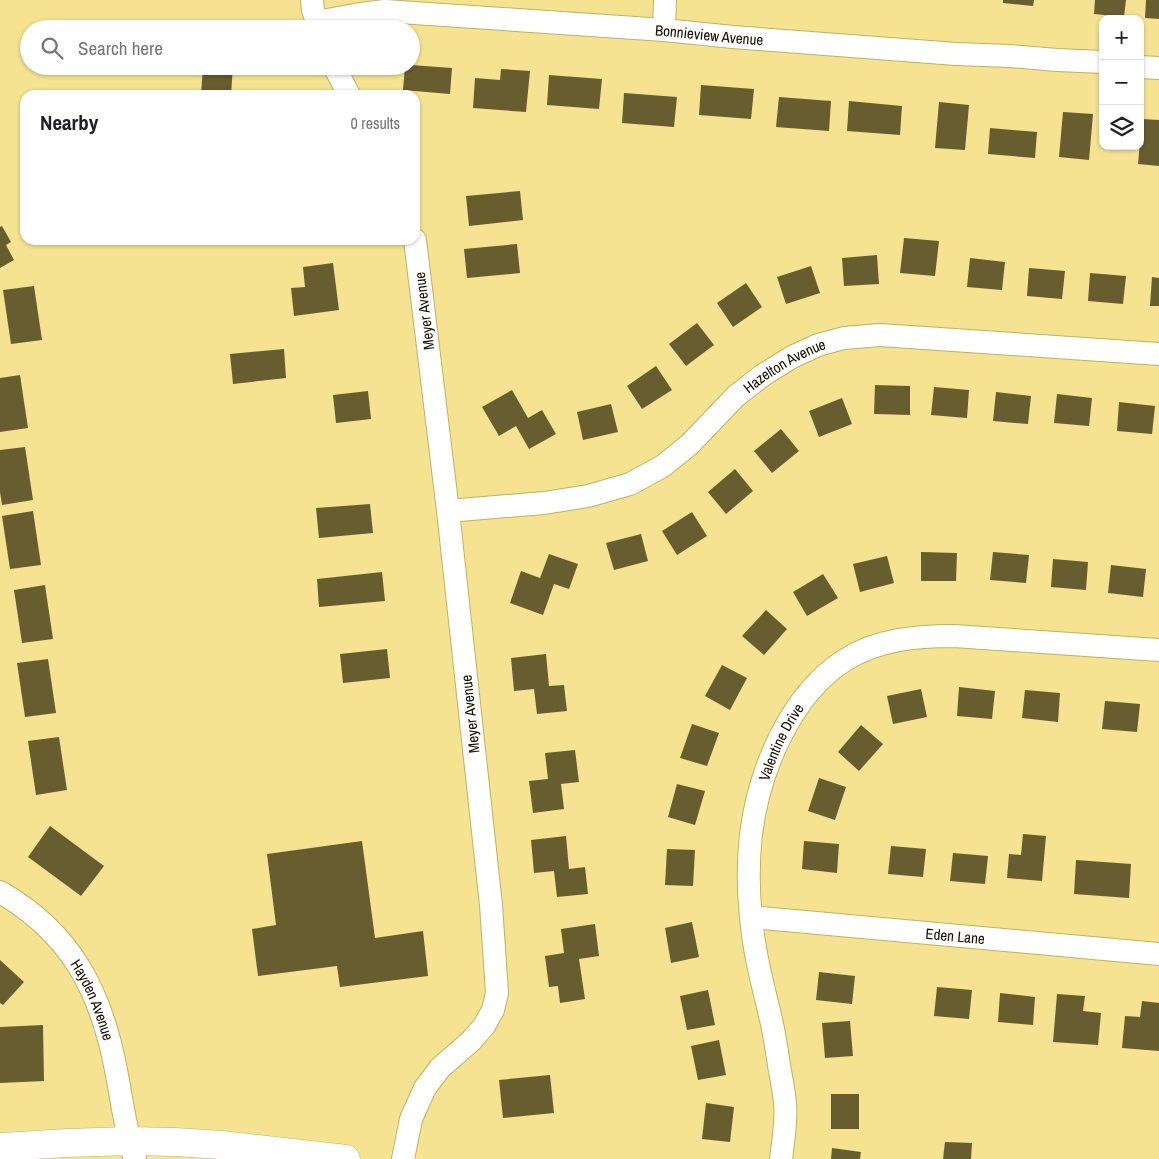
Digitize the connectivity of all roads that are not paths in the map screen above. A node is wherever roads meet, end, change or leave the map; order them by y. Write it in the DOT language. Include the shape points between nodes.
graph roads {
  1 [pos="312,0"];
  2 [pos="665,0"];
  3 [pos="316,20"];
  4 [pos="337,20"];
  5 [pos="664,30"];
  6 [pos="1099,62"];
  7 [pos="1144,67"];
  8 [pos="1159,68"];
  9 [pos="339,75"];
  10 [pos="346,90"];
  11 [pos="416,245"];
  12 [pos="1159,354"];
  13 [pos="448,511"];
  14 [pos="1159,650"];
  15 [pos="0,892"];
  16 [pos="751,916"];
  17 [pos="1159,954"];
  18 [pos="0,1147"];
  19 [pos="132,1150"];
  20 [pos="346,1159"];
  21 [pos="403,1159"];
  22 [pos="781,1159"];
  1 -- 3 [label="street"];
  2 -- 5 [label="street"];
  4 -- 5 [label="street, Bonnieview Avenue" via="385,11"];
  5 -- 6 [label="street, Bonnieview Avenue" via="956,54"];
  7 -- 8 [label="street"];
  9 -- 10 [label="street"];
  11 -- 13 [label="street, Meyer Avenue"];
  12 -- 13 [label="street, Hazelton Avenue" via="880,335 844,338 818,345 763,375 736,396 689,445 663,466 630,484 588,496 544,503"];
  13 -- 21 [label="street, Meyer Avenue" via="491,905 497,993 484,1026 440,1068 426,1088 411,1119"];
  14 -- 16 [label="street, Valentine Drive" via="924,636 894,640 845,660 818,681 801,701 769,762 751,834"];
  15 -- 19 [label="street, Hayden Avenue" via="38,918 67,949 85,975 110,1041"];
  16 -- 17 [label="street, Eden Lane"];
  16 -- 22 [label="street, Valentine Drive" via="786,1104"];
  18 -- 19 [label="street" via="68,1143"];
  19 -- 20 [label="street" via="221,1145"];
}
